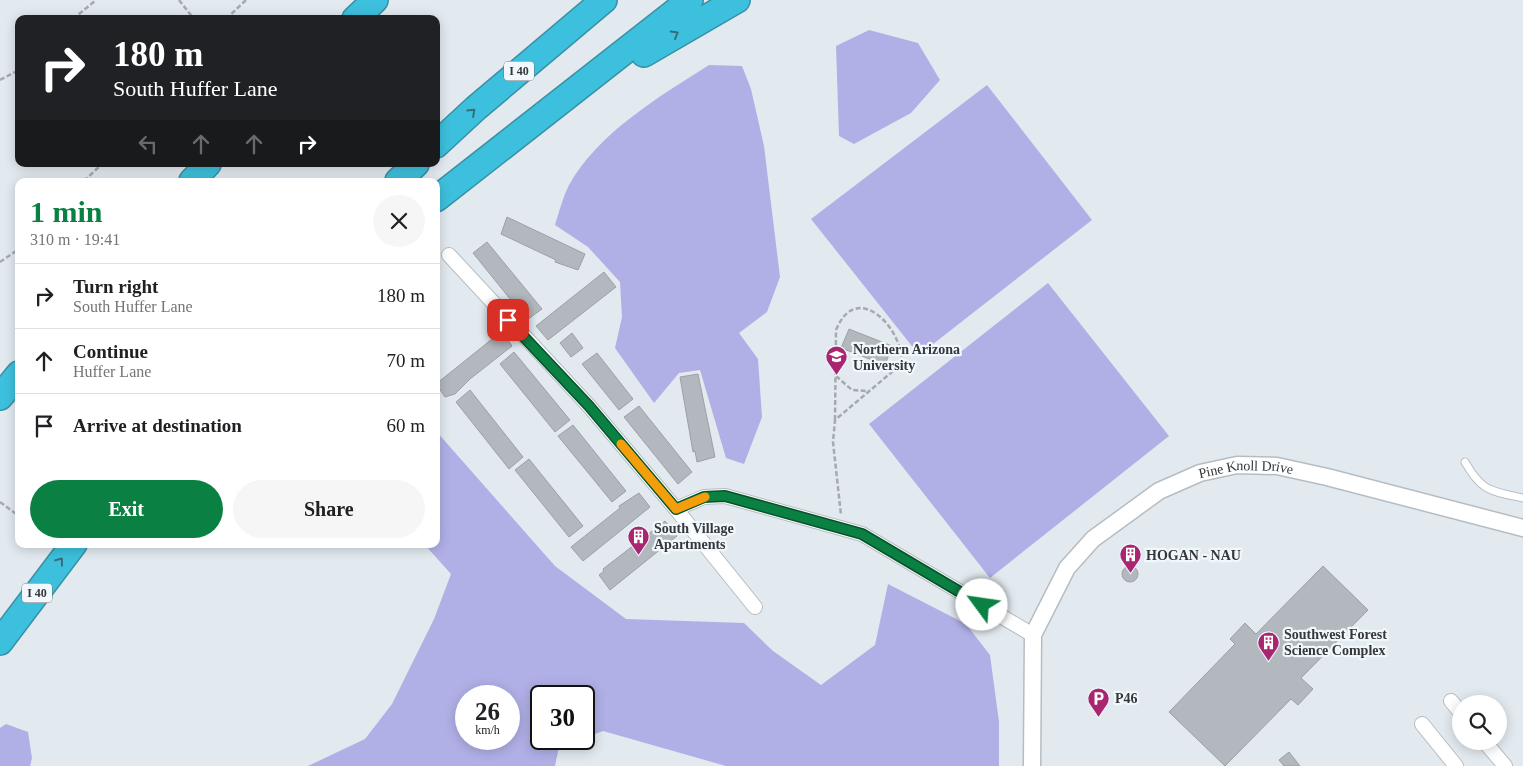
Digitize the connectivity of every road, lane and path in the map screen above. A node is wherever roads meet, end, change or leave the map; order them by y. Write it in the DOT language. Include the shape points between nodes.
graph roads {
  1 [pos="96,0"];
  2 [pos="178,0"];
  3 [pos="246,0"];
  4 [pos="375,0"];
  5 [pos="604,0"];
  6 [pos="690,0"];
  7 [pos="737,0"];
  8 [pos="78,15"];
  9 [pos="191,15"];
  10 [pos="230,15"];
  11 [pos="359,15"];
  12 [pos="15,72"];
  13 [pos="0,80"];
  14 [pos="530,125"];
  15 [pos="440,141"];
  16 [pos="99,167"];
  17 [pos="205,167"];
  18 [pos="413,167"];
  19 [pos="87,178"];
  20 [pos="195,178"];
  21 [pos="401,178"];
  22 [pos="440,196"];
  23 [pos="15,252"];
  24 [pos="449,255"];
  25 [pos="0,262"];
  26 [pos="836,376"];
  27 [pos="15,379"];
  28 [pos="869,391"];
  29 [pos="0,397"];
  30 [pos="835,420"];
  31 [pos="1465,462"];
  32 [pos="1523,498"];
  33 [pos="0,502"];
  34 [pos="676,509"];
  35 [pos="15,513"];
  36 [pos="1523,528"];
  37 [pos="842,529"];
  38 [pos="71,548"];
  39 [pos="755,607"];
  40 [pos="1033,636"];
  41 [pos="0,642"];
  42 [pos="1422,724"];
  43 [pos="1492,750"];
  44 [pos="1032,766"];
  45 [pos="1456,766"];
  46 [pos="1505,766"];
  1 -- 8 [label="path"];
  2 -- 9 [label="path"];
  3 -- 10 [label="path"];
  4 -- 11 [label="highway"];
  15 -- 5 [label="highway, I 40, one-way"];
  6 -- 14 [label="highway"];
  14 -- 7 [label="highway, one-way" via="674,34"];
  12 -- 13 [label="path"];
  14 -- 22 [label="highway"];
  16 -- 19 [label="path"];
  17 -- 20 [label="highway"];
  18 -- 21 [label="highway"];
  23 -- 25 [label="path"];
  24 -- 34 [label="street" via="589,406"];
  26 -- 28 [label="path" via="852,390"];
  26 -- 28 [label="path" via="836,330 841,317 855,307 865,307 878,315 898,340 902,359 899,366"];
  26 -- 30 [label="path"];
  27 -- 29 [label="highway"];
  28 -- 30 [label="path"];
  30 -- 37 [label="path" via="833,442"];
  31 -- 32 [label="lane" via="1474,478 1487,490"];
  33 -- 35 [label="path"];
  34 -- 37 [label="street" via="704,497 725,496"];
  34 -- 39 [label="street"];
  36 -- 40 [label="street, Pine Knoll Drive" via="1277,466 1237,465 1200,473 1160,491 1093,539 1067,568"];
  37 -- 40 [label="street" via="862,534"];
  41 -- 38 [label="highway, I 40, one-way"];
  40 -- 44 [label="street"];
  42 -- 45 [label="street"];
  43 -- 46 [label="street"];
}
